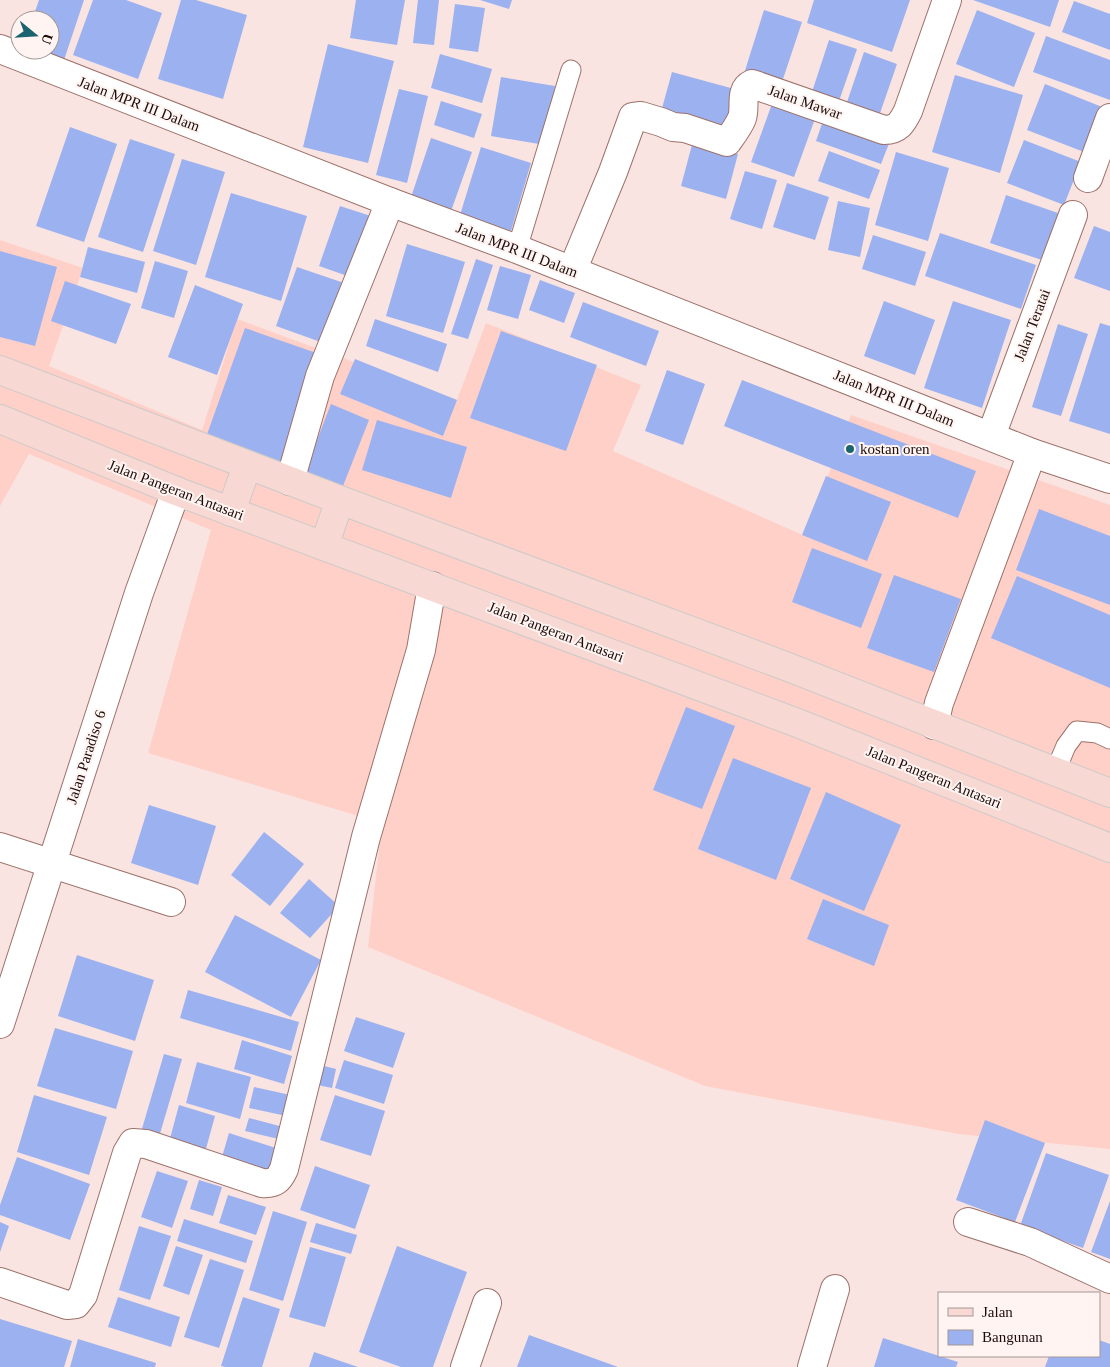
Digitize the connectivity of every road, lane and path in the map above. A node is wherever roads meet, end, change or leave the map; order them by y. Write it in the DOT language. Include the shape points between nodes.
graph roads {
  1 [pos="948,0"];
  2 [pos="0,49"];
  3 [pos="571,70"];
  4 [pos="1110,118"];
  5 [pos="1088,178"];
  6 [pos="390,202"];
  7 [pos="1073,215"];
  8 [pos="517,249"];
  9 [pos="572,271"];
  10 [pos="0,370"];
  11 [pos="0,419"];
  12 [pos="990,436"];
  13 [pos="1032,454"];
  14 [pos="247,465"];
  15 [pos="1110,479"];
  16 [pos="290,481"];
  17 [pos="176,491"];
  18 [pos="340,500"];
  19 [pos="231,512"];
  20 [pos="324,546"];
  21 [pos="432,586"];
  22 [pos="934,725"];
  23 [pos="1110,738"];
  24 [pos="1055,772"];
  25 [pos="1110,793"];
  26 [pos="0,846"];
  27 [pos="1110,848"];
  28 [pos="51,864"];
  29 [pos="171,902"];
  30 [pos="0,1024"];
  31 [pos="968,1222"];
  32 [pos="1110,1279"];
  33 [pos="0,1282"];
  34 [pos="835,1289"];
  35 [pos="486,1303"];
  36 [pos="465,1367"];
  37 [pos="812,1367"];
  1 -- 9 [label="street, Jalan Mawar" via="908,111 900,126 892,130 752,84 746,88 742,119 727,142 641,116 633,117"];
  2 -- 6 [label="street, Jalan MPR III Dalam"];
  3 -- 8 [label="lane"];
  4 -- 5 [label="street"];
  6 -- 8 [label="street, Jalan MPR III Dalam"];
  6 -- 16 [label="street" via="320,376"];
  7 -- 12 [label="street, Jalan Teratai"];
  8 -- 9 [label="street, Jalan MPR III Dalam"];
  9 -- 12 [label="street, Jalan MPR III Dalam"];
  10 -- 14 [label="main road"];
  11 -- 17 [label="main road, Jalan Pangeran Antasari"];
  12 -- 13 [label="street, Jalan MPR III Dalam"];
  13 -- 15 [label="street, Jalan MPR III Dalam"];
  13 -- 22 [label="street" via="939,702"];
  14 -- 16 [label="main road"];
  14 -- 19 [label="main road"];
  16 -- 18 [label="main road"];
  17 -- 19 [label="main road, Jalan Pangeran Antasari"];
  17 -- 28 [label="street, Jalan Paradiso 6" via="139,593"];
  18 -- 20 [label="main road"];
  18 -- 22 [label="main road" via="788,667"];
  19 -- 20 [label="main road, Jalan Pangeran Antasari"];
  20 -- 21 [label="main road, Jalan Pangeran Antasari"];
  21 -- 27 [label="main road, Jalan Pangeran Antasari" via="795,722"];
  21 -- 33 [label="street" via="421,650 366,837 280,1178 272,1184 262,1182 146,1144 133,1143 127,1153 83,1294 76,1304 67,1305"];
  22 -- 24 [label="main road"];
  23 -- 24 [label="lane" via="1077,731 1066,746"];
  24 -- 25 [label="main road"];
  26 -- 28 [label="street"];
  28 -- 29 [label="street"];
  28 -- 30 [label="street, Jalan Paradiso 6"];
  31 -- 32 [label="street" via="1030,1242"];
  34 -- 37 [label="street"];
  35 -- 36 [label="street"];
}
